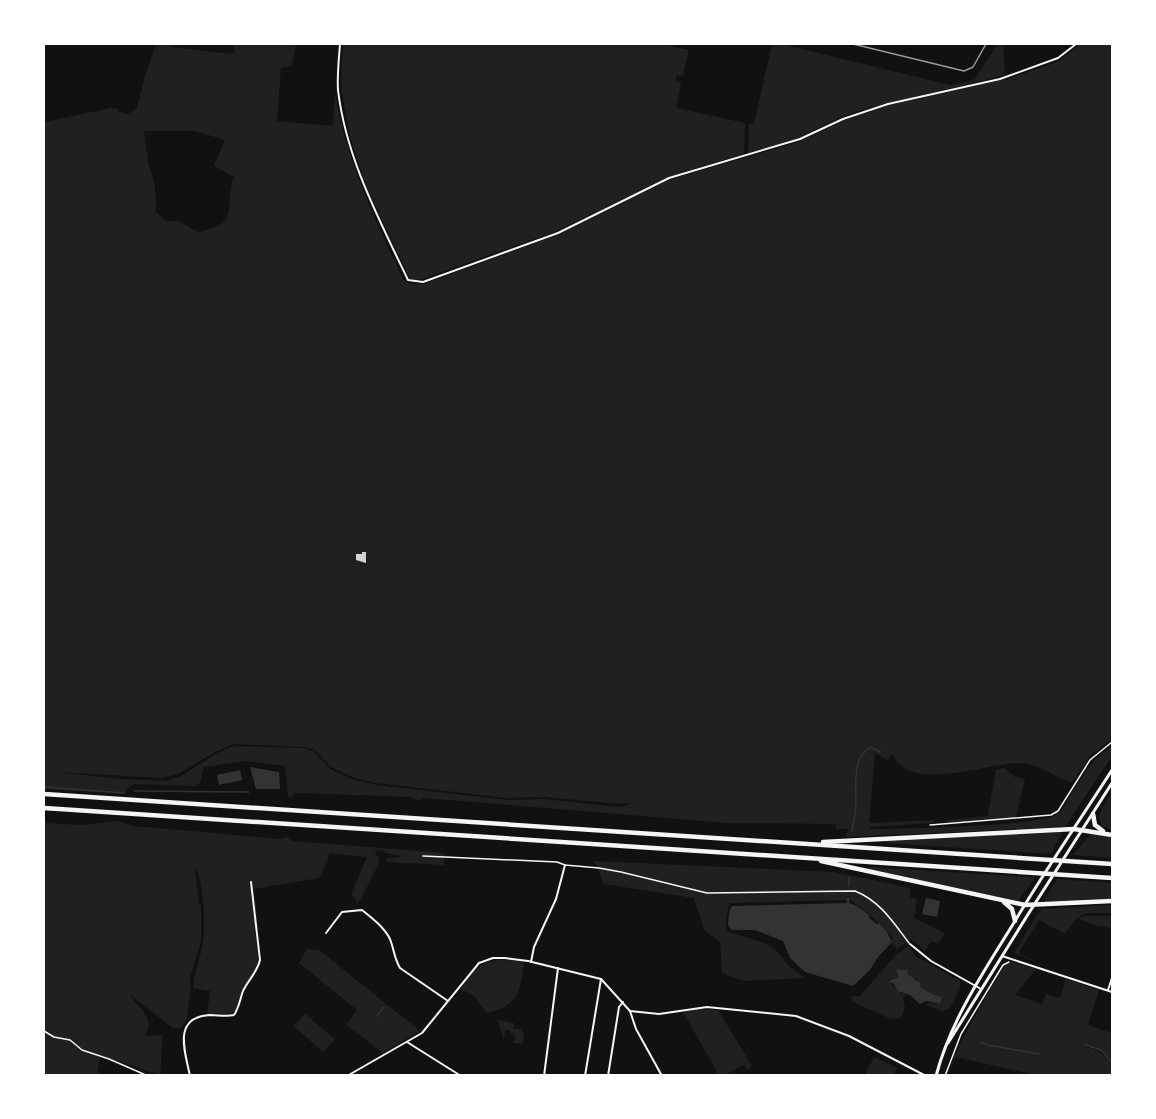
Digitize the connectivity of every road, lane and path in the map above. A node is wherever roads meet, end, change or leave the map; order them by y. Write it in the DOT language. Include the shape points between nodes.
graph roads {
  1 [pos="340,44"];
  2 [pos="1076,44"];
  3 [pos="1113,742"];
  4 [pos="1113,770"];
  5 [pos="1113,783"];
  6 [pos="44,794"];
  7 [pos="44,808"];
  8 [pos="1093,814"];
  9 [pos="930,825"];
  10 [pos="1074,829"];
  11 [pos="1083,830"];
  12 [pos="1110,834"];
  13 [pos="803,843"];
  14 [pos="423,856"];
  15 [pos="804,858"];
  16 [pos="1113,864"];
  17 [pos="565,865"];
  18 [pos="1113,878"];
  19 [pos="250,882"];
  20 [pos="1002,900"];
  21 [pos="1113,901"];
  22 [pos="1025,905"];
  23 [pos="1033,906"];
  24 [pos="1015,921"];
  25 [pos="326,933"];
  26 [pos="910,944"];
  27 [pos="1002,956"];
  28 [pos="1010,958"];
  29 [pos="531,962"];
  30 [pos="558,968"];
  31 [pos="1113,978"];
  32 [pos="601,979"];
  33 [pos="976,986"];
  34 [pos="982,989"];
  35 [pos="1108,990"];
  36 [pos="1113,992"];
  37 [pos="448,1001"];
  38 [pos="623,1002"];
  39 [pos="630,1011"];
  40 [pos="44,1031"];
  41 [pos="407,1042"];
  42 [pos="947,1045"];
  43 [pos="353,1074"];
  44 [pos="148,1076"];
  45 [pos="190,1076"];
  46 [pos="347,1076"];
  47 [pos="461,1076"];
  48 [pos="544,1076"];
  49 [pos="585,1076"];
  50 [pos="608,1076"];
  51 [pos="662,1076"];
  52 [pos="926,1076"];
  53 [pos="936,1076"];
  54 [pos="945,1076"];
  1 -- 2 [label="street" via="338,88 364,187 408,280 423,282 558,233 669,178 800,139 877,107 1010,75 1058,58"];
  3 -- 9 [label="lane" via="1090,760 1058,811 1051,815"];
  4 -- 10 [label="main road"];
  5 -- 8 [label="main road"];
  6 -- 13 [label="highway"];
  7 -- 15 [label="highway"];
  8 -- 11 [label="main road"];
  8 -- 12 [label="highway" via="1095,825"];
  10 -- 11 [label="highway"];
  10 -- 13 [label="highway"];
  10 -- 22 [label="main road"];
  11 -- 12 [label="highway"];
  11 -- 23 [label="main road"];
  13 -- 16 [label="highway"];
  14 -- 17 [label="lane"];
  15 -- 18 [label="highway"];
  15 -- 20 [label="highway"];
  17 -- 26 [label="lane" via="599,868 707,893 855,891 882,908"];
  17 -- 29 [label="street"];
  19 -- 45 [label="street" via="258,968 234,1015 199,1017 184,1029"];
  20 -- 22 [label="highway"];
  20 -- 24 [label="highway"];
  21 -- 23 [label="highway"];
  22 -- 23 [label="highway"];
  22 -- 24 [label="main road"];
  23 -- 27 [label="main road"];
  24 -- 33 [label="main road"];
  25 -- 37 [label="street" via="342,912 362,910 390,940 400,968"];
  26 -- 33 [label="street" via="931,961"];
  27 -- 28 [label="street"];
  27 -- 34 [label="main road"];
  28 -- 35 [label="street"];
  28 -- 54 [label="path" via="961,1034"];
  29 -- 30 [label="street"];
  29 -- 37 [label="street" via="499,958 479,963"];
  30 -- 32 [label="street"];
  30 -- 48 [label="street"];
  31 -- 35 [label="street"];
  32 -- 38 [label="street"];
  32 -- 49 [label="street"];
  33 -- 34 [label="street"];
  33 -- 42 [label="main road"];
  34 -- 42 [label="main road"];
  35 -- 36 [label="street"];
  37 -- 41 [label="street" via="422,1033"];
  38 -- 39 [label="street"];
  38 -- 50 [label="street"];
  39 -- 51 [label="street"];
  39 -- 52 [label="street" via="659,1014 707,1007 796,1016 869,1045"];
  40 -- 44 [label="path"];
  41 -- 43 [label="street"];
  41 -- 47 [label="street"];
  42 -- 53 [label="main road"];
  43 -- 46 [label="street"];
}
